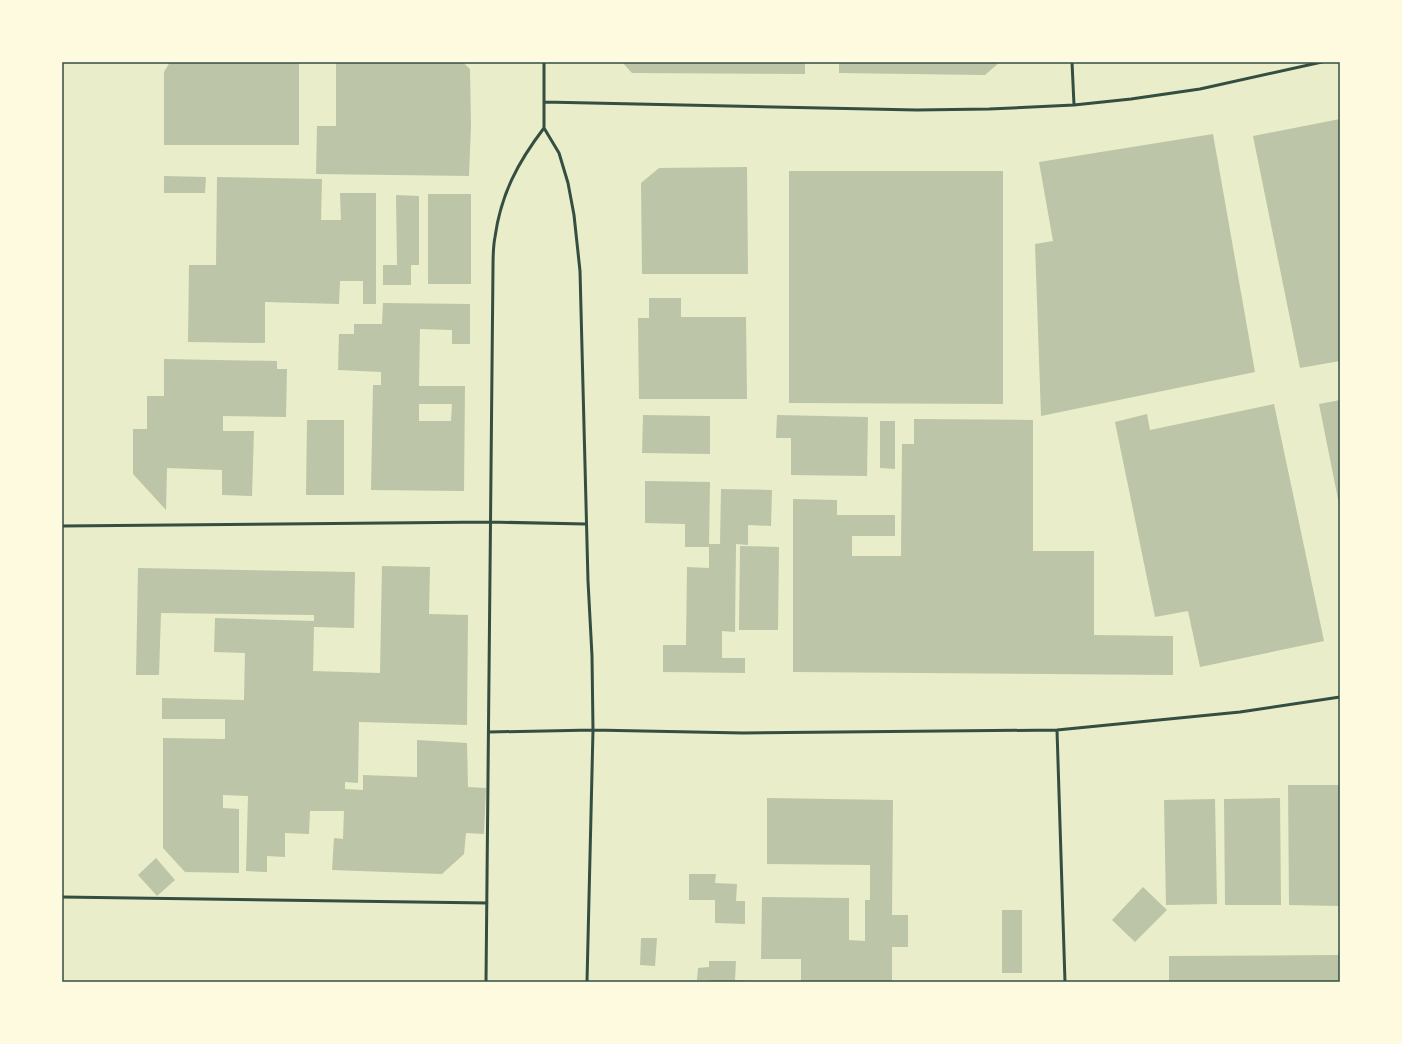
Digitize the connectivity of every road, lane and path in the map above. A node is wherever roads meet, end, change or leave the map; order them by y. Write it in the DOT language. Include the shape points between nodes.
graph roads {
  1 [pos="544,62"];
  2 [pos="1072,62"];
  3 [pos="1322,62"];
  4 [pos="544,102"];
  5 [pos="1074,105"];
  6 [pos="544,128"];
  7 [pos="490,522"];
  8 [pos="586,524"];
  9 [pos="62,526"];
  10 [pos="1340,697"];
  11 [pos="593,730"];
  12 [pos="1057,730"];
  13 [pos="489,732"];
  14 [pos="62,897"];
  15 [pos="487,904"];
  16 [pos="486,982"];
  17 [pos="587,982"];
  18 [pos="1065,982"];
  1 -- 4 [label="lane"];
  2 -- 5 [label="lane"];
  3 -- 5 [label="lane" via="1200,89"];
  4 -- 5 [label="lane" via="917,110"];
  4 -- 6 [label="lane"];
  6 -- 7 [label="lane" via="526,152 511,179 501,207 495,237"];
  6 -- 8 [label="lane" via="559,152 574,214 578,246"];
  7 -- 8 [label="lane"];
  7 -- 9 [label="lane"];
  7 -- 13 [label="lane"];
  8 -- 11 [label="lane"];
  10 -- 12 [label="lane" via="1240,712"];
  11 -- 12 [label="lane" via="743,733"];
  11 -- 13 [label="lane"];
  11 -- 17 [label="lane"];
  12 -- 18 [label="lane"];
  13 -- 15 [label="lane"];
  14 -- 15 [label="lane"];
  15 -- 16 [label="lane"];
}
